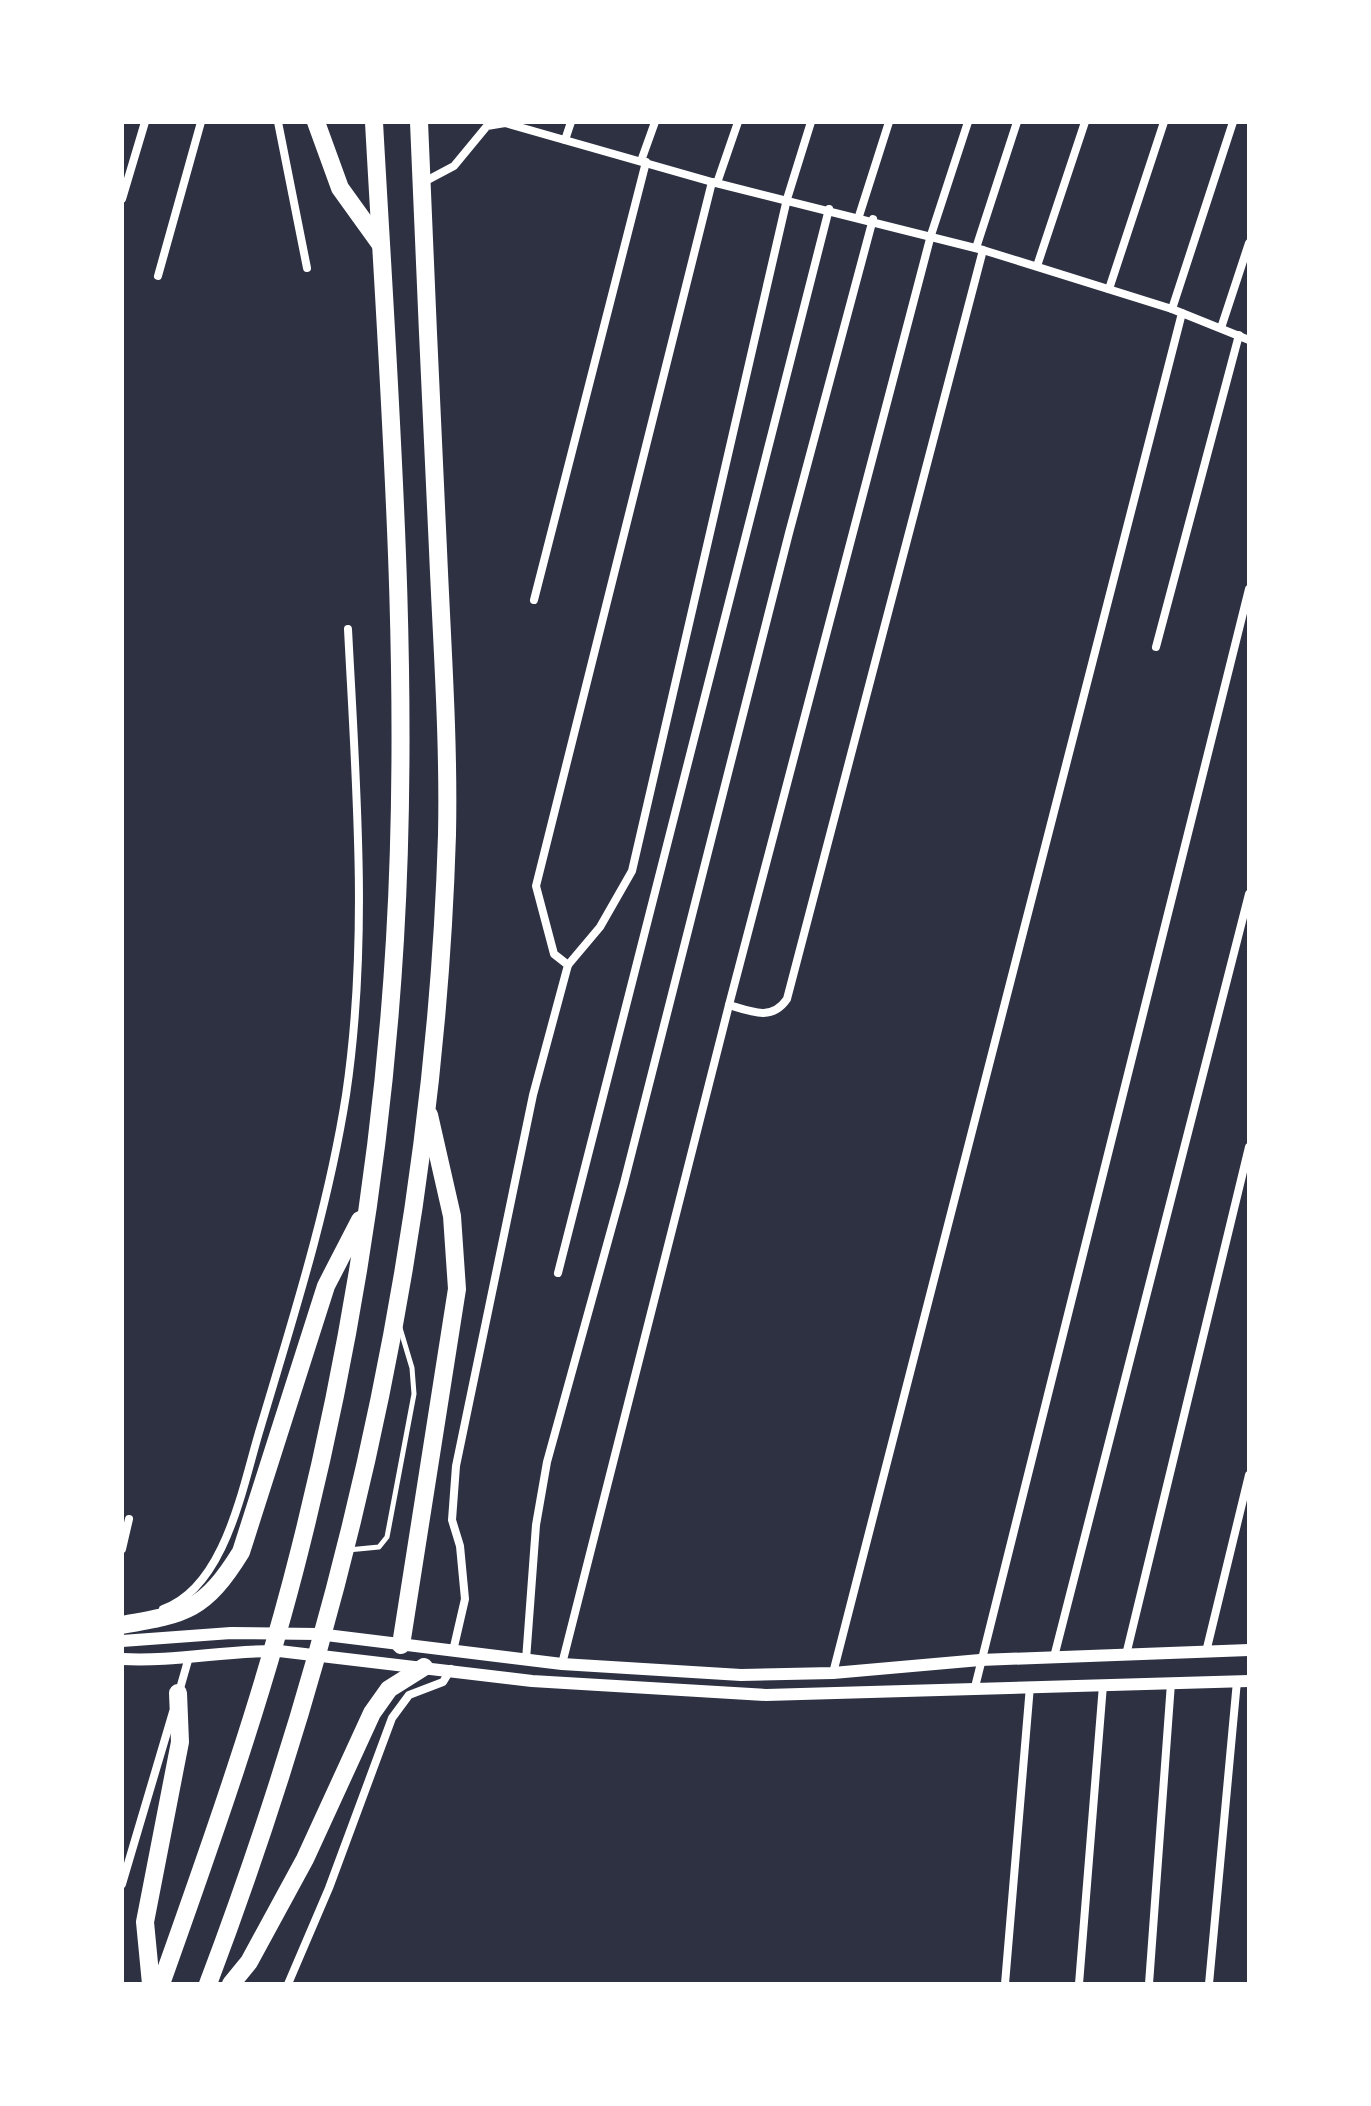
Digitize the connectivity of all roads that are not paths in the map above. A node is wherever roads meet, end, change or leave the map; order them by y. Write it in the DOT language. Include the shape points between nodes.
graph roads {
  1 [pos="145,122"];
  2 [pos="201,122"];
  3 [pos="278,122"];
  4 [pos="316,122"];
  5 [pos="374,122"];
  6 [pos="419,122"];
  7 [pos="571,122"];
  8 [pos="655,122"];
  9 [pos="738,122"];
  10 [pos="811,122"];
  11 [pos="889,122"];
  12 [pos="968,122"];
  13 [pos="1017,122"];
  14 [pos="1085,122"];
  15 [pos="1164,122"];
  16 [pos="1233,122"];
  17 [pos="515,124"];
  18 [pos="565,140"];
  19 [pos="643,162"];
  20 [pos="714,182"];
  21 [pos="421,183"];
  22 [pos="122,199"];
  23 [pos="787,199"];
  24 [pos="829,209"];
  25 [pos="859,216"];
  26 [pos="873,219"];
  27 [pos="931,235"];
  28 [pos="1249,243"];
  29 [pos="381,245"];
  30 [pos="979,249"];
  31 [pos="1037,266"];
  32 [pos="307,268"];
  33 [pos="158,276"];
  34 [pos="1109,289"];
  35 [pos="1172,309"];
  36 [pos="1182,313"];
  37 [pos="1221,328"];
  38 [pos="1239,335"];
  39 [pos="1249,340"];
  40 [pos="1249,589"];
  41 [pos="534,600"];
  42 [pos="348,629"];
  43 [pos="1156,647"];
  44 [pos="1249,894"];
  45 [pos="568,965"];
  46 [pos="729,1005"];
  47 [pos="426,1102"];
  48 [pos="1249,1147"];
  49 [pos="365,1210"];
  50 [pos="558,1273"];
  51 [pos="397,1316"];
  52 [pos="1249,1475"];
  53 [pos="129,1519"];
  54 [pos="122,1549"];
  55 [pos="347,1550"];
  56 [pos="122,1623"];
  57 [pos="122,1641"];
  58 [pos="401,1645"];
  59 [pos="1249,1650"];
  60 [pos="453,1651"];
  61 [pos="1206,1652"];
  62 [pos="1126,1655"];
  63 [pos="189,1657"];
  64 [pos="1054,1657"];
  65 [pos="122,1659"];
  66 [pos="526,1660"];
  67 [pos="980,1660"];
  68 [pos="562,1664"];
  69 [pos="424,1667"];
  70 [pos="451,1669"];
  71 [pos="833,1673"];
  72 [pos="1243,1681"];
  73 [pos="1171,1683"];
  74 [pos="1103,1685"];
  75 [pos="1030,1686"];
  76 [pos="975,1687"];
  77 [pos="178,1693"];
  78 [pos="122,1884"];
  79 [pos="151,1984"];
  80 [pos="161,1984"];
  81 [pos="208,1984"];
  82 [pos="231,1984"];
  83 [pos="288,1984"];
  84 [pos="1005,1984"];
  85 [pos="1079,1984"];
  86 [pos="1149,1984"];
  87 [pos="1209,1984"];
  1 -- 22 [label="street"];
  2 -- 33 [label="street"];
  3 -- 32 [label="street"];
  4 -- 29 [label="highway" via="340,188"];
  5 -- 29 [label="highway"];
  6 -- 21 [label="highway"];
  7 -- 18 [label="street"];
  8 -- 19 [label="street"];
  9 -- 20 [label="street"];
  10 -- 23 [label="street"];
  11 -- 25 [label="street"];
  12 -- 27 [label="street"];
  13 -- 30 [label="street"];
  14 -- 31 [label="street"];
  15 -- 34 [label="street"];
  16 -- 35 [label="street"];
  17 -- 18 [label="street"];
  17 -- 21 [label="street" via="487,126 454,166"];
  18 -- 19 [label="street"];
  19 -- 20 [label="street"];
  19 -- 41 [label="street"];
  20 -- 23 [label="street"];
  20 -- 45 [label="street" via="536,886 554,954"];
  21 -- 47 [label="highway" via="448,763 444,904"];
  23 -- 24 [label="street"];
  23 -- 45 [label="street" via="632,871 600,927"];
  24 -- 25 [label="street"];
  24 -- 50 [label="street"];
  25 -- 26 [label="street"];
  26 -- 27 [label="street"];
  26 -- 66 [label="street" via="547,1462 536,1525"];
  27 -- 30 [label="street"];
  27 -- 46 [label="street"];
  28 -- 37 [label="street"];
  29 -- 49 [label="highway" via="401,760 395,941"];
  30 -- 31 [label="street"];
  30 -- 46 [label="street" via="787,999 768,1014"];
  31 -- 34 [label="street"];
  34 -- 35 [label="street"];
  35 -- 36 [label="street"];
  36 -- 37 [label="street"];
  36 -- 71 [label="street"];
  37 -- 38 [label="street"];
  38 -- 39 [label="street"];
  38 -- 43 [label="street"];
  40 -- 67 [label="street"];
  42 -- 56 [label="street" via="359,844 358,962 346,1092 321,1221 229,1532 186,1596"];
  44 -- 64 [label="street"];
  45 -- 60 [label="street" via="533,1095 456,1466 452,1520 465,1599"];
  46 -- 68 [label="street"];
  47 -- 51 [label="highway"];
  47 -- 58 [label="highway" via="452,1216 457,1289"];
  48 -- 62 [label="street"];
  49 -- 56 [label="highway" via="326,1286 241,1552 206,1600 183,1613"];
  49 -- 80 [label="highway" via="338,1377 300,1550 252,1718"];
  51 -- 55 [label="highway"];
  51 -- 55 [label="lane" via="414,1380 406,1450 385,1541 379,1547"];
  52 -- 61 [label="street"];
  53 -- 54 [label="street"];
  55 -- 81 [label="highway" via="258,1852"];
  57 -- 58 [label="street" via="231,1633 318,1634"];
  58 -- 60 [label="street"];
  59 -- 61 [label="street"];
  60 -- 66 [label="street"];
  61 -- 62 [label="street"];
  62 -- 64 [label="street"];
  63 -- 65 [label="street"];
  63 -- 69 [label="street" via="239,1650"];
  63 -- 77 [label="street"];
  64 -- 67 [label="street"];
  66 -- 68 [label="street"];
  67 -- 71 [label="street"];
  67 -- 76 [label="street"];
  68 -- 71 [label="street" via="694,1674"];
  69 -- 70 [label="street"];
  69 -- 82 [label="highway" via="389,1689 372,1713 305,1859 249,1962"];
  70 -- 76 [label="street" via="532,1681 766,1695"];
  70 -- 83 [label="street" via="443,1682 409,1695 392,1718"];
  72 -- 73 [label="street"];
  72 -- 87 [label="street"];
  73 -- 74 [label="street"];
  73 -- 86 [label="street"];
  74 -- 75 [label="street"];
  74 -- 85 [label="street"];
  75 -- 76 [label="street"];
  75 -- 84 [label="street"];
  77 -- 78 [label="street"];
  77 -- 79 [label="highway" via="180,1742 145,1922"];
}
